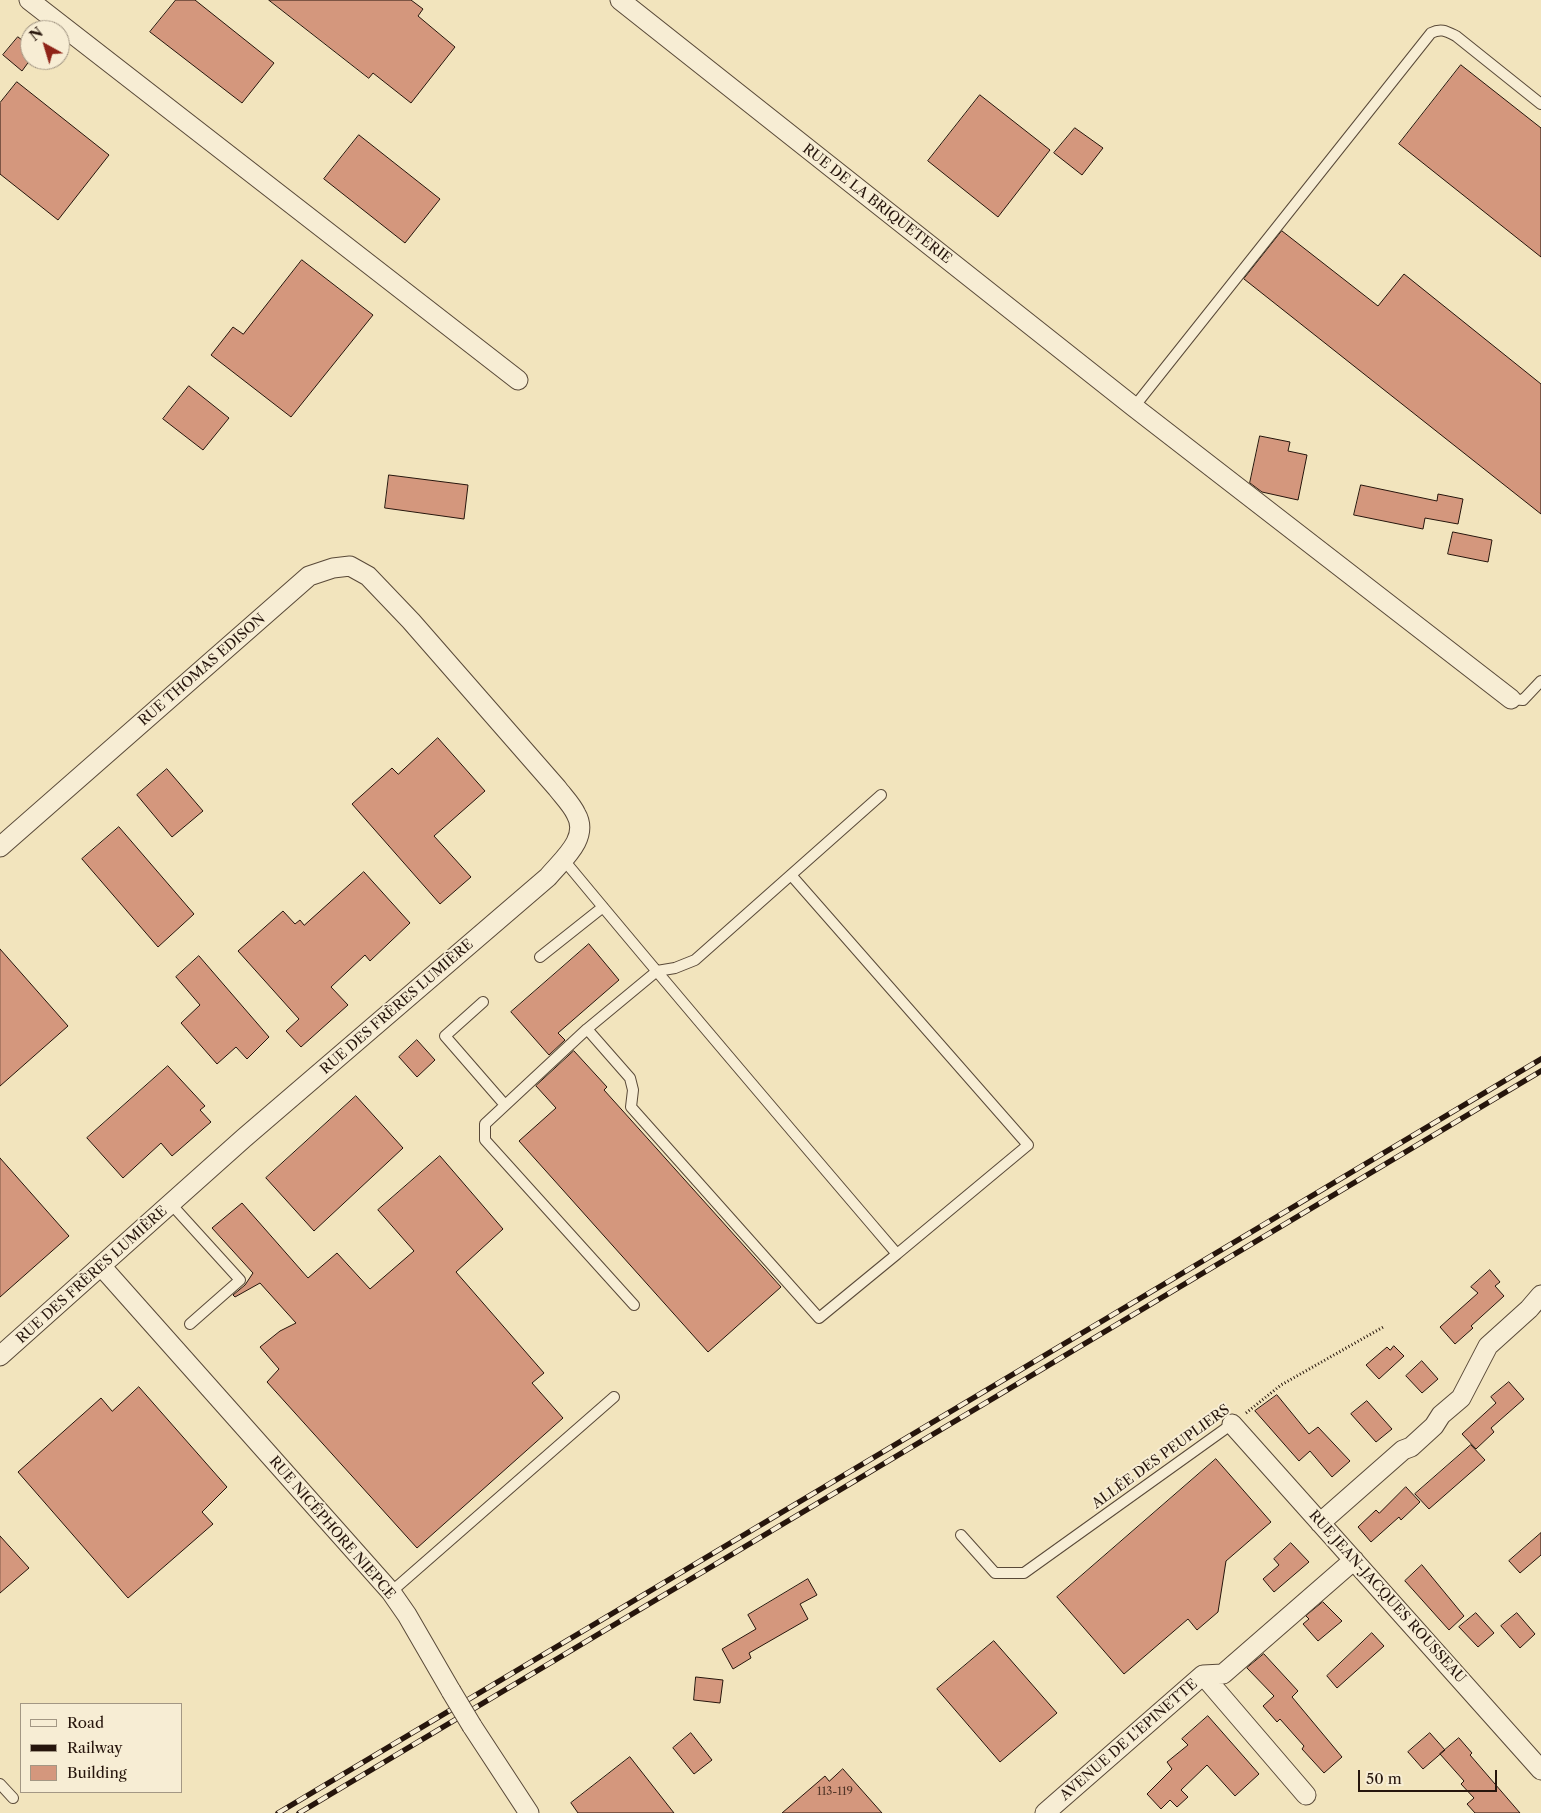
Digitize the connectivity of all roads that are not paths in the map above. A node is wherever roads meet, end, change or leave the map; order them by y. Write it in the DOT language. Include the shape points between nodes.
graph roads {
  1 [pos="29,0"];
  2 [pos="620,0"];
  3 [pos="1541,104"];
  4 [pos="518,380"];
  5 [pos="1134,407"];
  6 [pos="411,621"];
  7 [pos="1541,681"];
  8 [pos="1511,699"];
  9 [pos="881,794"];
  10 [pos="0,847"];
  11 [pos="564,859"];
  12 [pos="791,875"];
  13 [pos="603,907"];
  14 [pos="540,957"];
  15 [pos="657,971"];
  16 [pos="483,1002"];
  17 [pos="587,1029"];
  18 [pos="505,1105"];
  19 [pos="172,1204"];
  20 [pos="896,1254"];
  21 [pos="102,1267"];
  22 [pos="1541,1295"];
  23 [pos="634,1305"];
  24 [pos="190,1324"];
  25 [pos="0,1356"];
  26 [pos="614,1396"];
  27 [pos="1232,1424"];
  28 [pos="1320,1523"];
  29 [pos="961,1535"];
  30 [pos="1354,1560"];
  31 [pos="391,1592"];
  32 [pos="1203,1675"];
  33 [pos="1541,1770"];
  34 [pos="0,1784"];
  35 [pos="1306,1795"];
  36 [pos="13,1798"];
  37 [pos="529,1813"];
  38 [pos="1045,1813"];
  1 -- 4 [label="street"];
  2 -- 5 [label="street, RUE DE LA BRIQUETERIE"];
  3 -- 5 [label="lane" via="1456,36 1438,29 1431,33"];
  5 -- 8 [label="street, RUE DE LA BRIQUETERIE"];
  6 -- 10 [label="street, RUE THOMAS EDISON" via="368,576 350,566 309,576"];
  6 -- 11 [label="street, RUE DES FRÈRES LUMIÈRE" via="577,814 580,828 575,846"];
  7 -- 8 [label="lane" via="1523,700"];
  9 -- 12 [label="lane"];
  11 -- 13 [label="lane"];
  11 -- 19 [label="street, RUE DES FRÈRES LUMIÈRE" via="548,877 244,1138"];
  12 -- 15 [label="lane" via="695,960"];
  12 -- 20 [label="lane" via="1028,1145"];
  13 -- 14 [label="lane"];
  13 -- 15 [label="lane"];
  15 -- 17 [label="lane"];
  15 -- 20 [label="lane"];
  16 -- 18 [label="lane" via="445,1036"];
  17 -- 18 [label="lane"];
  17 -- 20 [label="lane" via="630,1078 633,1090 631,1108 819,1318"];
  18 -- 23 [label="lane" via="485,1124 484,1140"];
  19 -- 21 [label="street, RUE DES FRÈRES LUMIÈRE"];
  19 -- 24 [label="lane" via="240,1280"];
  21 -- 25 [label="street, RUE DES FRÈRES LUMIÈRE"];
  21 -- 31 [label="street, RUE NICÉPHORE NIEPCE"];
  22 -- 28 [label="street" via="1488,1346 1460,1398 1434,1426"];
  26 -- 31 [label="lane"];
  27 -- 28 [label="street, RUE JEAN-JACQUES ROUSSEAU"];
  27 -- 29 [label="lane, ALLÉE DES PEUPLIERS" via="1024,1573 995,1573"];
  28 -- 30 [label="street, RUE JEAN-JACQUES ROUSSEAU"];
  30 -- 32 [label="street, AVENUE DE L'EPINETTE" via="1223,1674"];
  30 -- 33 [label="street, RUE JEAN-JACQUES ROUSSEAU"];
  31 -- 37 [label="street, RUE NICÉPHORE NIEPCE, bridge"];
  32 -- 35 [label="street"];
  32 -- 38 [label="street, AVENUE DE L'EPINETTE"];
  34 -- 36 [label="lane"];
}
